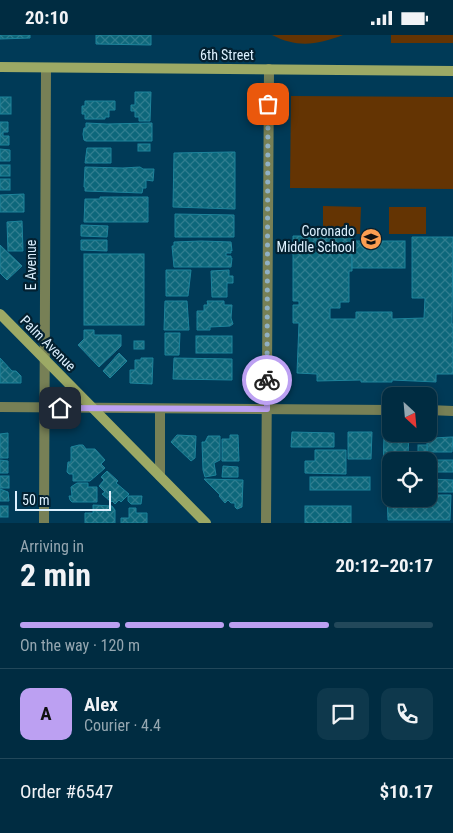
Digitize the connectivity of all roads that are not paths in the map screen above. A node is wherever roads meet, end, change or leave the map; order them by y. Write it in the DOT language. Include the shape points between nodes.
graph roads {
  1 [pos="0,67"];
  2 [pos="46,68"];
  3 [pos="269,69"];
  4 [pos="453,71"];
  5 [pos="0,314"];
  6 [pos="44,359"];
  7 [pos="0,407"];
  8 [pos="44,408"];
  9 [pos="93,408"];
  10 [pos="160,409"];
  11 [pos="267,409"];
  12 [pos="382,410"];
  13 [pos="438,410"];
  14 [pos="453,411"];
  15 [pos="160,476"];
  16 [pos="44,523"];
  17 [pos="206,523"];
  18 [pos="266,523"];
  1 -- 2 [label="street, 6th Street"];
  2 -- 3 [label="street, 6th Street"];
  2 -- 6 [label="street, E Avenue"];
  3 -- 4 [label="street, 6th Street"];
  3 -- 11 [label="street"];
  5 -- 6 [label="street, Palm Avenue"];
  6 -- 8 [label="street, E Avenue"];
  6 -- 9 [label="street, Palm Avenue"];
  7 -- 8 [label="street"];
  8 -- 9 [label="street"];
  8 -- 16 [label="street, E Avenue"];
  9 -- 10 [label="street"];
  9 -- 15 [label="street, Palm Avenue"];
  10 -- 11 [label="street"];
  10 -- 15 [label="street"];
  11 -- 12 [label="street"];
  11 -- 18 [label="street"];
  13 -- 14 [label="street"];
  15 -- 17 [label="street, Palm Avenue"];
}
